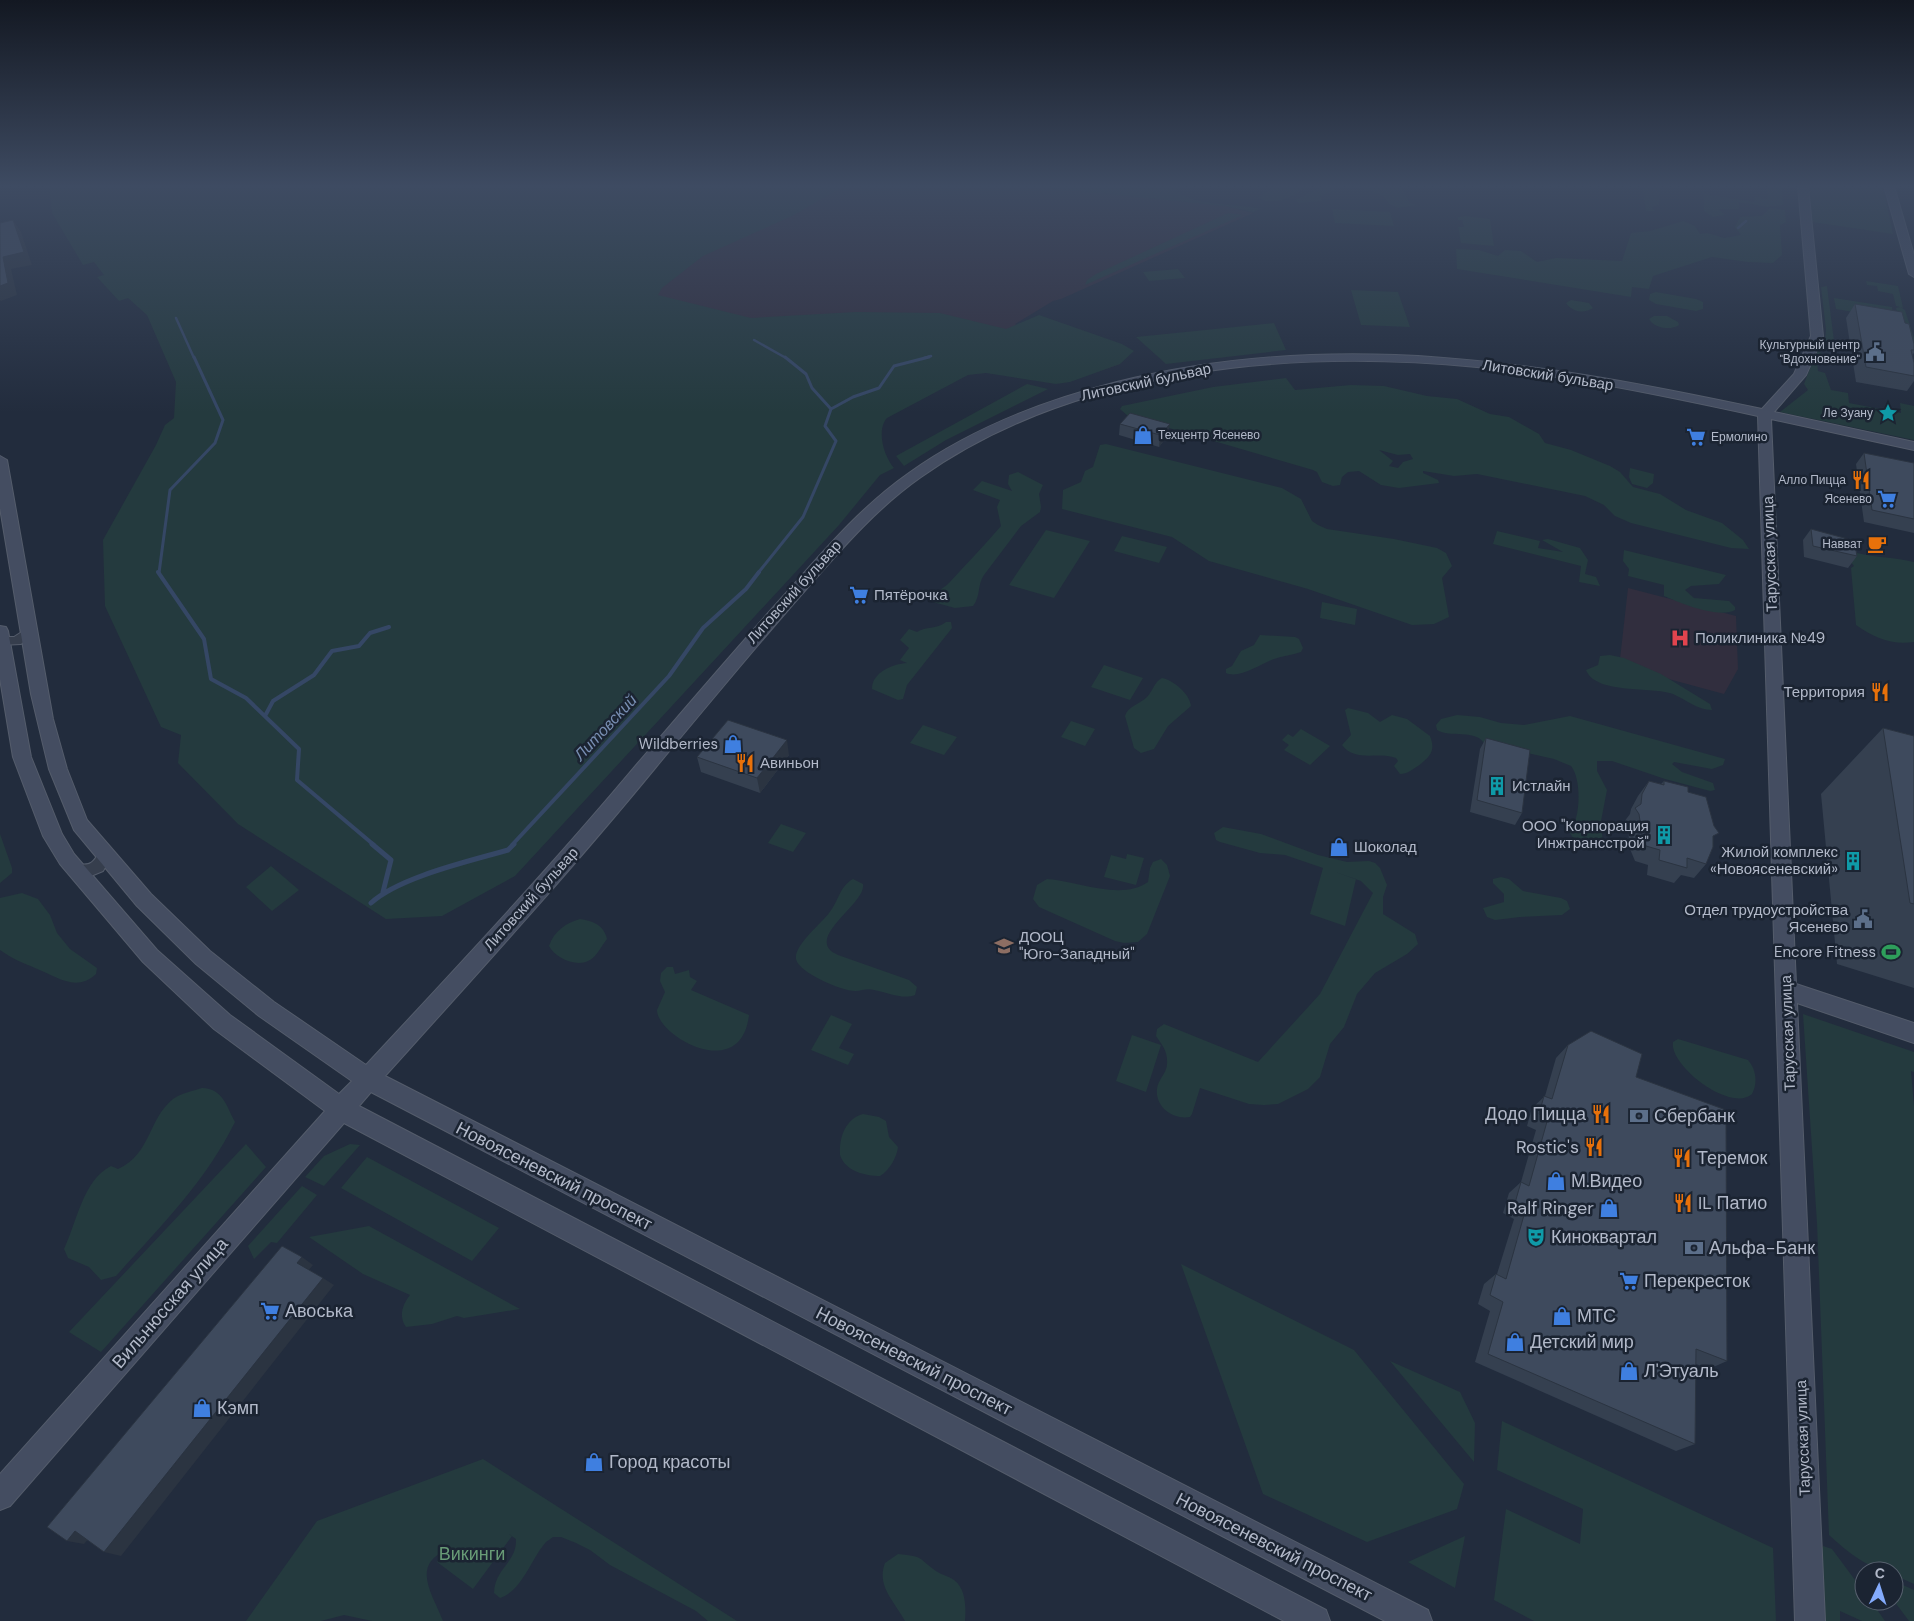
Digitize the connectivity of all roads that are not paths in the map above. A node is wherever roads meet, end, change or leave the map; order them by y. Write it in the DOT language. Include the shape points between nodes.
graph roads {
  1 [pos="1810,262"];
  2 [pos="1910,262"];
  3 [pos="1914,274"];
  4 [pos="1764,415"];
  5 [pos="1914,446"];
  6 [pos="0,460"];
  7 [pos="2,494"];
  8 [pos="28,632"];
  9 [pos="1,636"];
  10 [pos="105,855"];
  11 [pos="118,870"];
  12 [pos="83,879"];
  13 [pos="1786,990"];
  14 [pos="1914,1033"];
  15 [pos="368,1079"];
  16 [pos="341,1109"];
  17 [pos="0,1496"];
  18 [pos="1316,1621"];
  19 [pos="1418,1621"];
  20 [pos="1810,1621"];
  1 -- 4 [label="main road" via="1817,336 1800,375"];
  2 -- 3 [label="main road"];
  4 -- 5 [label="main road, Литовский бульвар"];
  4 -- 13 [label="main road, Тарусская улица"];
  4 -- 15 [label="main road, Литовский бульвар" via="1534,370 1449,361 1348,357 1297,359 1168,374 1076,396 1011,420 939,459 868,512 743,649 558,871"];
  6 -- 7 [label="main road, Новоясеневский проспект"];
  7 -- 8 [label="main road, Новоясеневский проспект"];
  8 -- 9 [label="street" via="17,641"];
  8 -- 10 [label="main road, Новоясеневский проспект" via="50,747 78,820"];
  9 -- 12 [label="main road" via="22,757 53,836"];
  10 -- 11 [label="main road, Новоясеневский проспект"];
  10 -- 12 [label="street" via="97,869 87,872"];
  11 -- 12 [label="street" via="108,869"];
  11 -- 15 [label="main road, Новоясеневский проспект" via="143,901 190,947 250,998"];
  12 -- 16 [label="main road" via="150,956 222,1022"];
  13 -- 14 [label="main road"];
  13 -- 20 [label="main road, Тарусская улица"];
  15 -- 16 [label="main road, Литовский бульвар"];
  15 -- 19 [label="main road, Новоясеневский проспект"];
  16 -- 17 [label="main road, Вильнюсская улица"];
  16 -- 18 [label="main road"];
}
